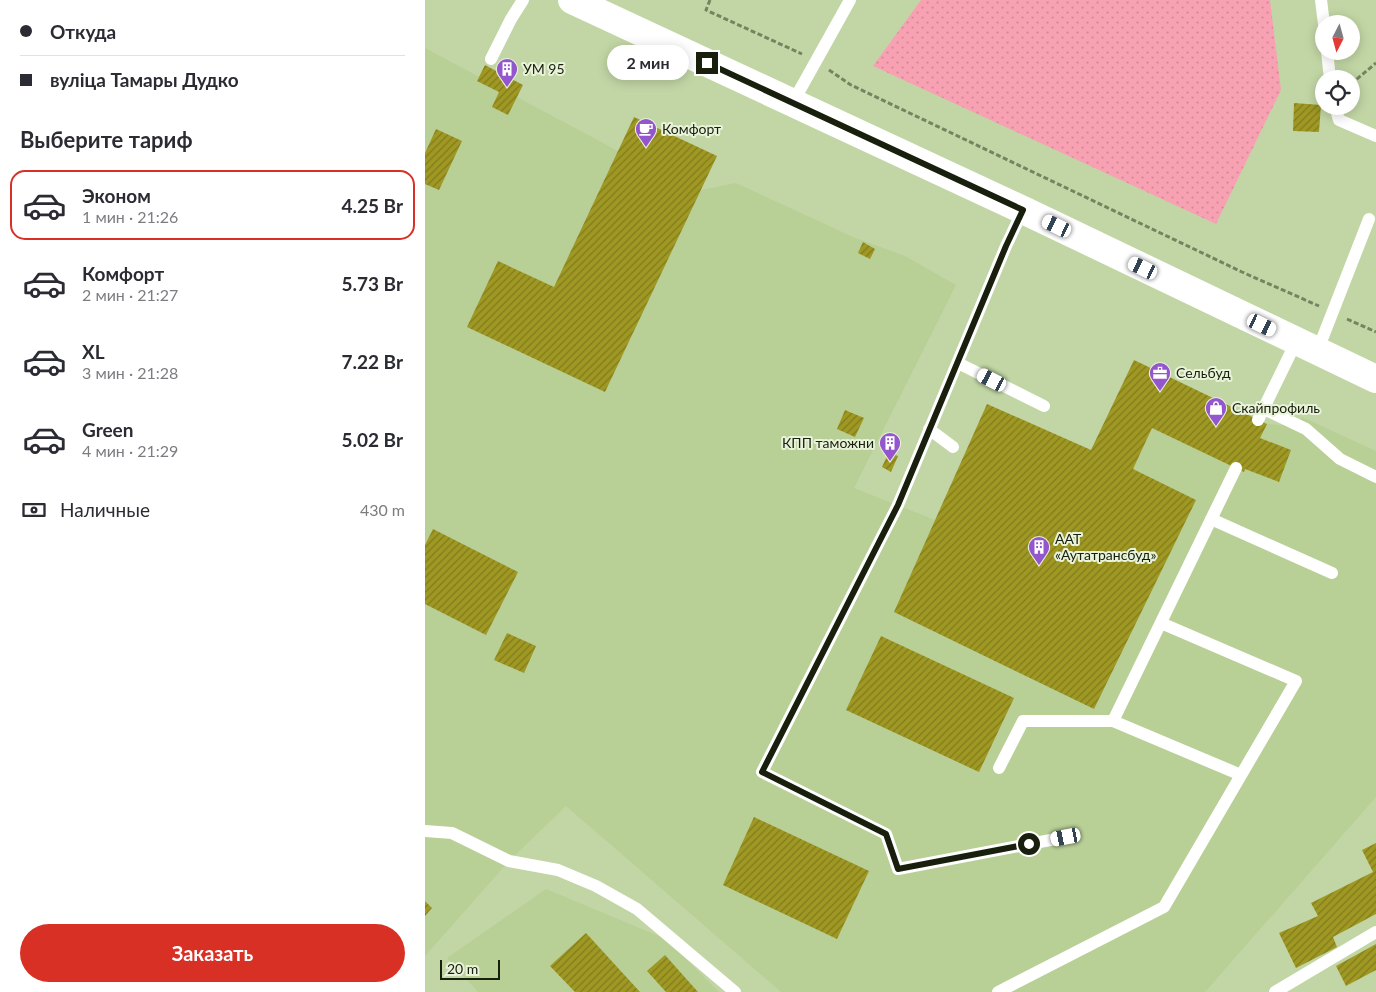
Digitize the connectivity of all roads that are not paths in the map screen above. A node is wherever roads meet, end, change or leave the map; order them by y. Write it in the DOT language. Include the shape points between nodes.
graph roads {
  1 [pos="523,0"];
  2 [pos="572,0"];
  3 [pos="851,0"];
  4 [pos="1321,0"];
  5 [pos="1323,15"];
  6 [pos="491,59"];
  7 [pos="792,104"];
  8 [pos="1338,115"];
  9 [pos="1376,136"];
  10 [pos="1023,210"];
  11 [pos="1369,219"];
  12 [pos="1307,347"];
  13 [pos="958,362"];
  14 [pos="1376,379"];
  15 [pos="1044,406"];
  16 [pos="929,429"];
  17 [pos="953,447"];
  18 [pos="1236,468"];
  19 [pos="1376,477"];
  20 [pos="1211,519"];
  21 [pos="1332,573"];
  22 [pos="1161,622"];
  23 [pos="1113,721"];
  24 [pos="999,768"];
  25 [pos="1241,776"];
  26 [pos="425,831"];
  27 [pos="1066,837"];
  28 [pos="1376,932"];
  29 [pos="735,992"];
  30 [pos="998,992"];
  31 [pos="1275,992"];
  1 -- 6 [label="lane"];
  2 -- 7 [label="street"];
  3 -- 7 [label="lane"];
  4 -- 5 [label="lane"];
  7 -- 10 [label="street"];
  8 -- 9 [label="lane" via="1339,120"];
  10 -- 12 [label="street"];
  10 -- 13 [label="lane"];
  11 -- 12 [label="lane" via="1334,313"];
  12 -- 14 [label="street"];
  12 -- 19 [label="lane" via="1261,415 1306,430 1340,459"];
  13 -- 15 [label="lane"];
  13 -- 16 [label="lane"];
  16 -- 17 [label="lane"];
  16 -- 27 [label="lane" via="898,505 762,772 886,834 898,869"];
  18 -- 20 [label="lane"];
  20 -- 21 [label="lane"];
  20 -- 22 [label="lane"];
  22 -- 23 [label="lane"];
  22 -- 25 [label="lane" via="1296,681"];
  23 -- 24 [label="lane" via="1023,721"];
  23 -- 25 [label="lane"];
  25 -- 30 [label="lane" via="1164,907"];
  26 -- 29 [label="lane" via="452,833 509,861 558,870 596,886 637,910"];
  28 -- 31 [label="lane"];
}
